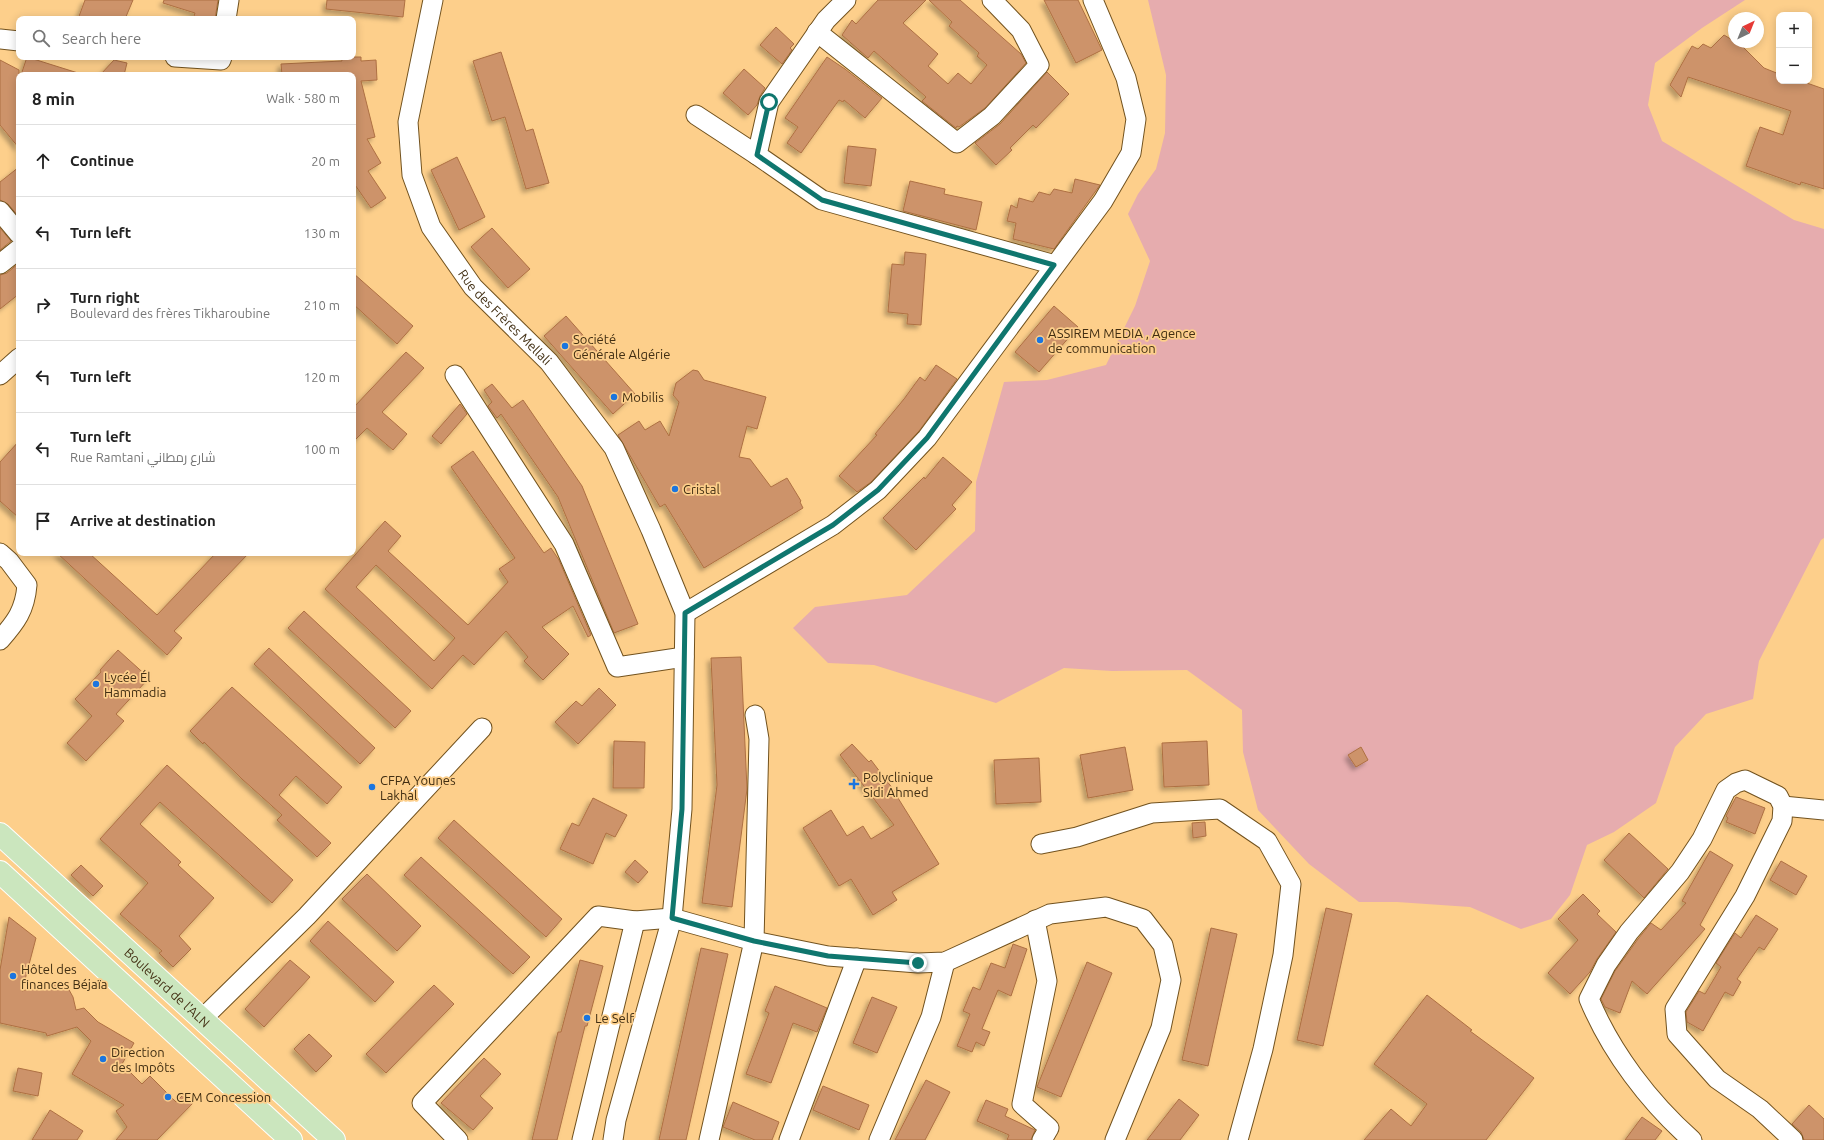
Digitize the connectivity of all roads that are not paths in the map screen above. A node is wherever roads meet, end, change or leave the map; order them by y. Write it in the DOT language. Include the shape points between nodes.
graph roads {
  1 [pos="229,0"];
  2 [pos="433,0"];
  3 [pos="846,0"];
  4 [pos="992,0"];
  5 [pos="1093,0"];
  6 [pos="226,16"];
  7 [pos="818,32"];
  8 [pos="0,39"];
  9 [pos="16,41"];
  10 [pos="696,115"];
  11 [pos="757,155"];
  12 [pos="0,211"];
  13 [pos="16,230"];
  14 [pos="16,251"];
  15 [pos="0,264"];
  16 [pos="1054,265"];
  17 [pos="16,361"];
  18 [pos="0,375"];
  19 [pos="455,375"];
  20 [pos="0,553"];
  21 [pos="685,613"];
  22 [pos="0,640"];
  23 [pos="684,657"];
  24 [pos="755,715"];
  25 [pos="482,728"];
  26 [pos="1783,806"];
  27 [pos="1824,810"];
  28 [pos="0,834"];
  29 [pos="1041,844"];
  30 [pos="0,872"];
  31 [pos="672,918"];
  32 [pos="1035,920"];
  33 [pos="635,921"];
  34 [pos="754,941"];
  35 [pos="857,958"];
  36 [pos="945,962"];
  37 [pos="202,1019"];
  38 [pos="291,1140"];
  39 [pos="334,1140"];
  40 [pos="458,1140"];
  41 [pos="582,1140"];
  42 [pos="613,1140"];
  43 [pos="709,1140"];
  44 [pos="789,1140"];
  45 [pos="879,1140"];
  46 [pos="1042,1140"];
  47 [pos="1115,1140"];
  48 [pos="1238,1140"];
  49 [pos="1692,1140"];
  50 [pos="1793,1140"];
  1 -- 6 [label="street"];
  2 -- 21 [label="street, Rue des Frères Mellali" via="408,122 412,175 431,227 473,287 549,362 614,448"];
  3 -- 7 [label="street"];
  4 -- 7 [label="street" via="1021,30 1039,65 992,116 957,143"];
  5 -- 16 [label="street" via="1126,78 1136,119 1131,153 1102,201"];
  7 -- 11 [label="street" via="769,102"];
  8 -- 9 [label="street"];
  10 -- 11 [label="street"];
  11 -- 16 [label="street" via="822,200"];
  12 -- 13 [label="street"];
  14 -- 15 [label="street"];
  16 -- 21 [label="street" via="927,438 878,490 833,525"];
  17 -- 18 [label="street"];
  19 -- 23 [label="street" via="564,544 617,667"];
  20 -- 22 [label="street" via="27,585 26,599 20,614"];
  21 -- 23 [label="street"];
  23 -- 31 [label="street" via="682,809"];
  24 -- 34 [label="street" via="759,739"];
  25 -- 37 [label="street" via="307,916"];
  26 -- 27 [label="street"];
  26 -- 49 [label="street" via="1778,796 1745,780 1726,790 1702,838 1680,872 1629,932 1606,965 1589,1000 1598,1021 1628,1068 1664,1113"];
  26 -- 50 [label="street" via="1782,821 1745,896 1675,1009 1675,1022 1677,1034 1717,1078 1760,1109"];
  28 -- 37 [label="main road, Boulevard de l'ALN"];
  29 -- 48 [label="street" via="1078,837 1152,813 1220,809 1268,841 1291,884 1282,963 1263,1049"];
  30 -- 38 [label="main road"];
  31 -- 33 [label="street"];
  31 -- 34 [label="street"];
  31 -- 42 [label="street" via="616,1120"];
  32 -- 36 [label="street"];
  32 -- 46 [label="street" via="1047,981 1022,1104 1048,1128"];
  32 -- 47 [label="street" via="1050,914 1106,907 1143,919 1163,945 1171,980 1161,1028"];
  33 -- 40 [label="street" via="598,916 422,1103"];
  33 -- 41 [label="street"];
  34 -- 35 [label="street" via="828,956"];
  34 -- 43 [label="street"];
  35 -- 36 [label="street" via="918,963"];
  35 -- 44 [label="street"];
  36 -- 45 [label="street" via="931,1017"];
  37 -- 39 [label="main road, Boulevard de l'ALN"];
}
